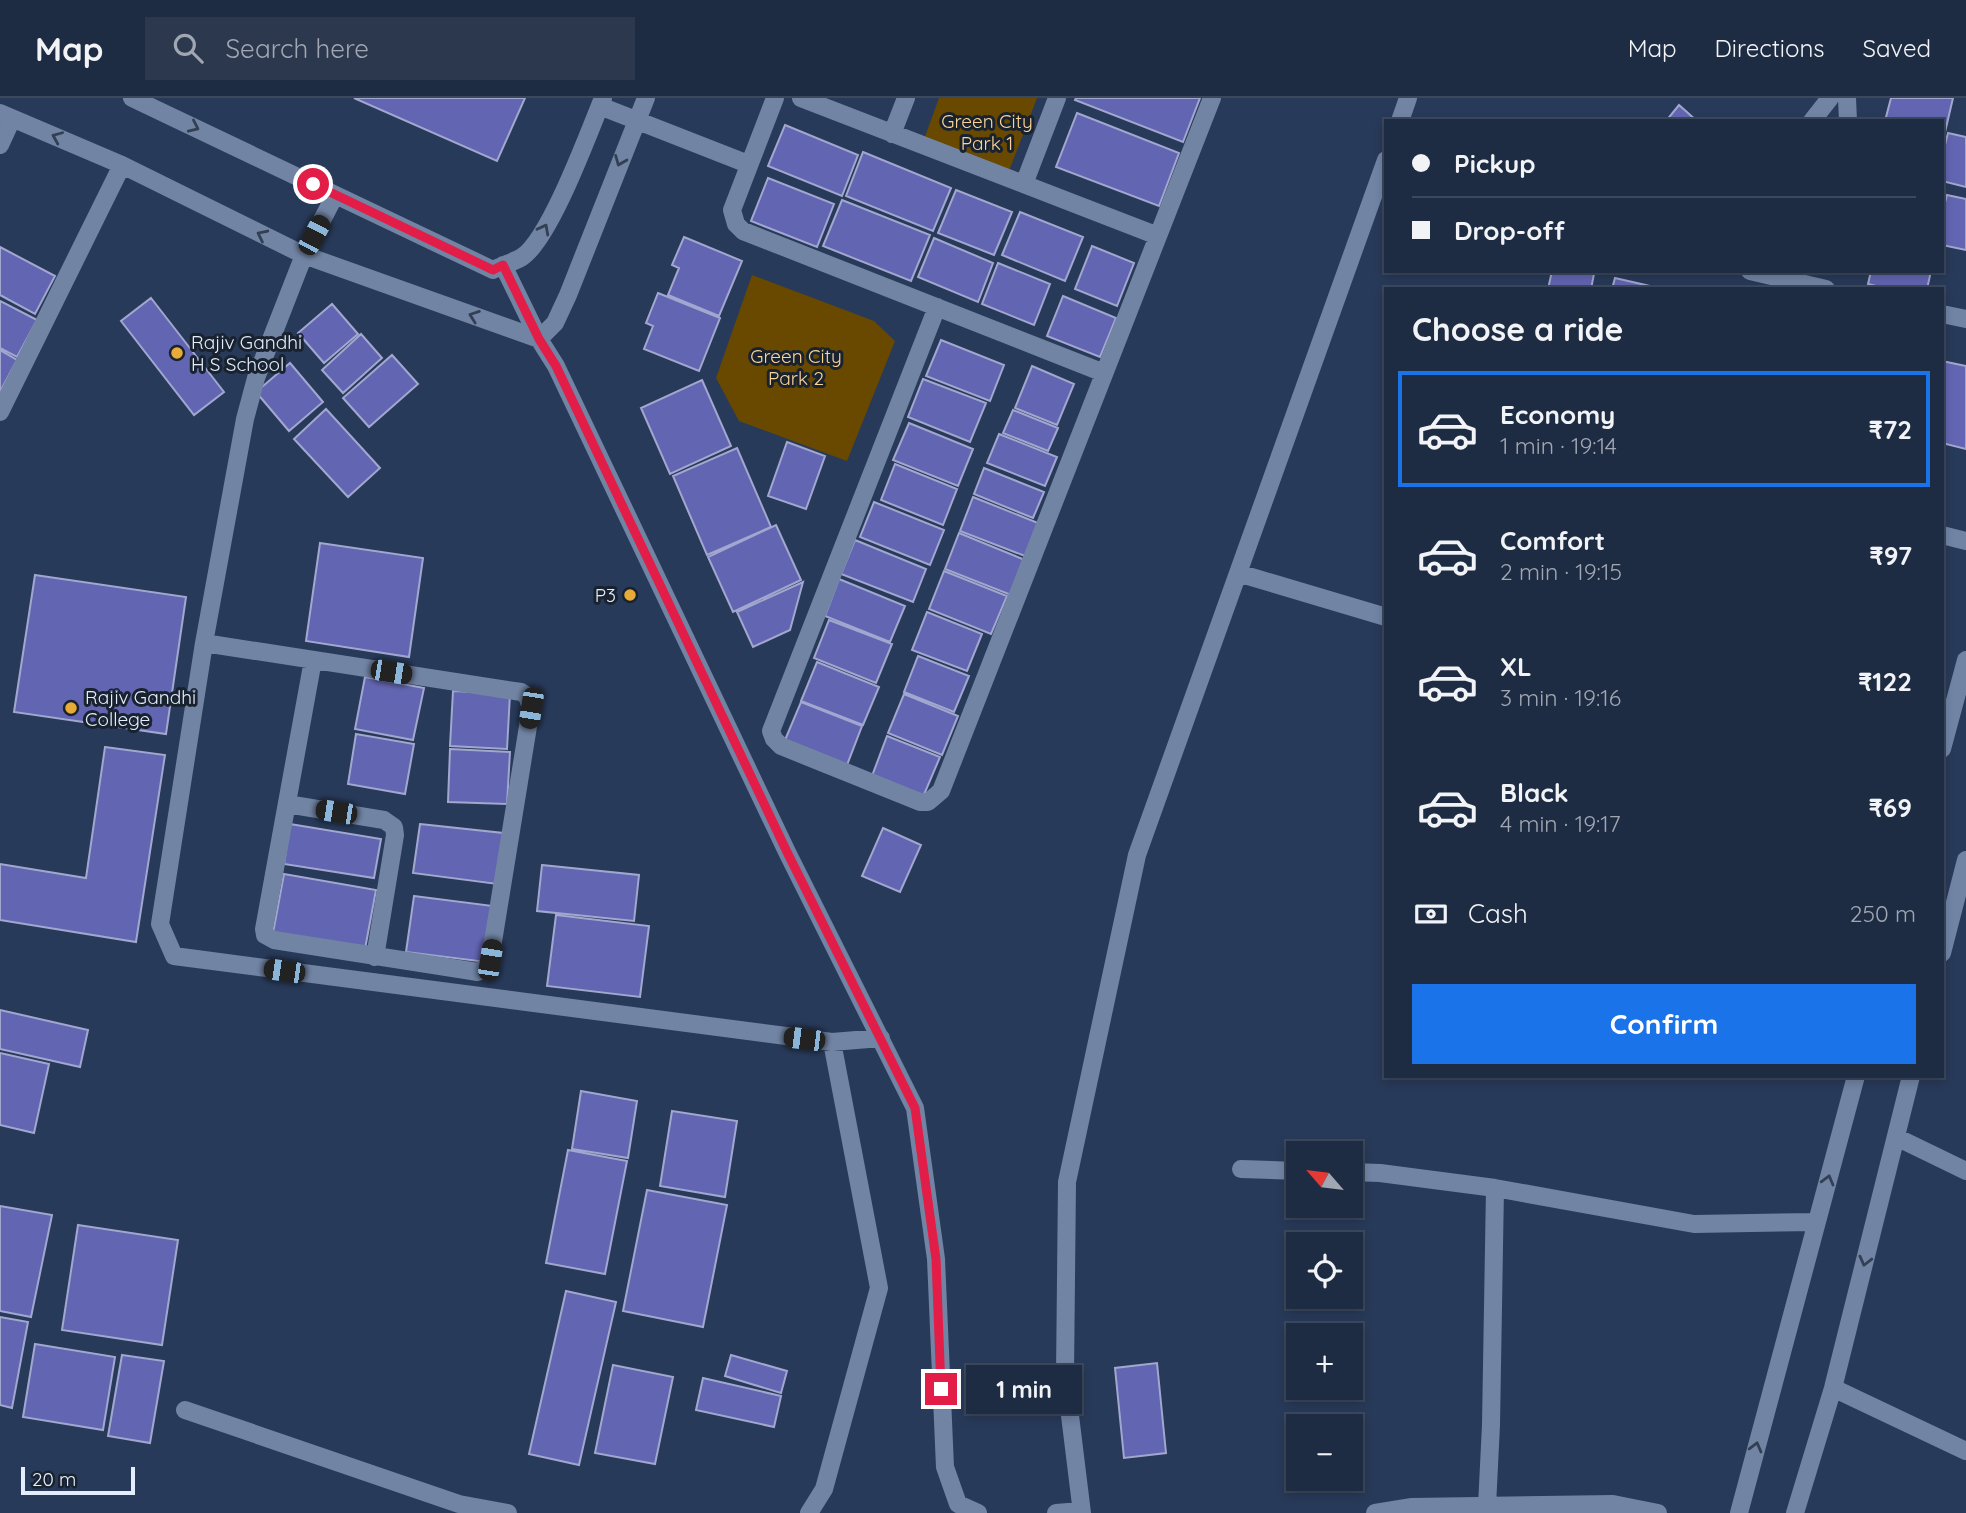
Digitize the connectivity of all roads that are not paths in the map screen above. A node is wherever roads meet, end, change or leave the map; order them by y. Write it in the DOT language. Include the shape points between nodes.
graph roads {
  1 [pos="132,98"];
  2 [pos="646,98"];
  3 [pos="775,98"];
  4 [pos="802,98"];
  5 [pos="906,98"];
  6 [pos="1057,98"];
  7 [pos="1212,98"];
  8 [pos="1408,98"];
  9 [pos="1830,98"];
  10 [pos="1847,98"];
  11 [pos="601,102"];
  12 [pos="6,116"];
  13 [pos="1401,119"];
  14 [pos="1814,119"];
  15 [pos="1848,119"];
  16 [pos="637,120"];
  17 [pos="892,134"];
  18 [pos="0,145"];
  19 [pos="748,164"];
  20 [pos="122,165"];
  21 [pos="1384,166"];
  22 [pos="1024,184"];
  23 [pos="335,195"];
  24 [pos="1158,236"];
  25 [pos="304,255"];
  26 [pos="503,265"];
  27 [pos="1759,273"];
  28 [pos="1820,287"];
  29 [pos="937,307"];
  30 [pos="1944,314"];
  31 [pos="1966,319"];
  32 [pos="539,339"];
  33 [pos="1104,373"];
  34 [pos="0,412"];
  35 [pos="1944,536"];
  36 [pos="1966,541"];
  37 [pos="1238,573"];
  38 [pos="1384,616"];
  39 [pos="204,643"];
  40 [pos="313,660"];
  41 [pos="1966,660"];
  42 [pos="1944,742"];
  43 [pos="287,804"];
  44 [pos="1966,860"];
  45 [pos="1944,945"];
  46 [pos="375,957"];
  47 [pos="881,1038"];
  48 [pos="832,1042"];
  49 [pos="1855,1078"];
  50 [pos="1911,1078"];
  51 [pos="1896,1137"];
  52 [pos="1241,1169"];
  53 [pos="1286,1171"];
  54 [pos="1966,1171"];
  55 [pos="1363,1172"];
  56 [pos="1495,1188"];
  57 [pos="1816,1222"];
  58 [pos="1833,1388"];
  59 [pos="185,1410"];
  60 [pos="1966,1451"];
  61 [pos="1487,1506"];
  62 [pos="1081,1512"];
  63 [pos="508,1513"];
  64 [pos="809,1513"];
  65 [pos="978,1513"];
  66 [pos="1056,1513"];
  67 [pos="1375,1513"];
  68 [pos="1658,1513"];
  69 [pos="1738,1513"];
  70 [pos="1795,1513"];
  1 -- 23 [label="street, one-way"];
  2 -- 16 [label="street"];
  3 -- 19 [label="street"];
  4 -- 17 [label="street"];
  5 -- 17 [label="street"];
  6 -- 22 [label="street"];
  7 -- 24 [label="street"];
  8 -- 13 [label="street"];
  9 -- 14 [label="street"];
  10 -- 15 [label="street"];
  11 -- 16 [label="street"];
  26 -- 11 [label="street, one-way" via="523,256 537,242"];
  12 -- 18 [label="street"];
  20 -- 12 [label="street, one-way"];
  16 -- 19 [label="street"];
  16 -- 32 [label="street, one-way" via="564,304 555,323"];
  17 -- 22 [label="street"];
  19 -- 29 [label="street" via="732,211 743,231"];
  25 -- 20 [label="street, one-way"];
  20 -- 34 [label="street"];
  21 -- 37 [label="street"];
  22 -- 24 [label="street"];
  23 -- 25 [label="street"];
  23 -- 26 [label="street" via="493,270"];
  24 -- 33 [label="street"];
  32 -- 25 [label="street, one-way"];
  25 -- 39 [label="street" via="256,378 245,419"];
  26 -- 32 [label="street"];
  27 -- 28 [label="street"];
  29 -- 33 [label="street"];
  29 -- 33 [label="street" via="771,731 780,746 849,775 920,802 941,791"];
  30 -- 31 [label="street"];
  32 -- 47 [label="street"];
  35 -- 36 [label="street"];
  37 -- 38 [label="street"];
  37 -- 62 [label="street" via="1137,855 1067,1182 1065,1375"];
  39 -- 40 [label="street"];
  39 -- 48 [label="street" via="160,923 174,956"];
  40 -- 43 [label="street"];
  40 -- 46 [label="street" via="521,692 530,701 487,967 478,972"];
  41 -- 42 [label="street"];
  43 -- 46 [label="street" via="384,820 394,827"];
  43 -- 46 [label="street" via="265,935"];
  44 -- 45 [label="street"];
  47 -- 48 [label="street"];
  47 -- 65 [label="street" via="915,1108 936,1259 945,1467 958,1504"];
  48 -- 64 [label="street" via="879,1288 824,1489"];
  57 -- 49 [label="street, one-way"];
  50 -- 51 [label="street"];
  51 -- 54 [label="street"];
  51 -- 58 [label="street, one-way"];
  52 -- 53 [label="street"];
  55 -- 56 [label="street"];
  56 -- 57 [label="street" via="1694,1224"];
  56 -- 61 [label="street"];
  69 -- 57 [label="street, one-way"];
  58 -- 60 [label="street"];
  58 -- 70 [label="street"];
  59 -- 63 [label="street" via="458,1504"];
  61 -- 67 [label="street" via="1412,1507"];
  61 -- 68 [label="street" via="1613,1504"];
  62 -- 66 [label="street"];
}
